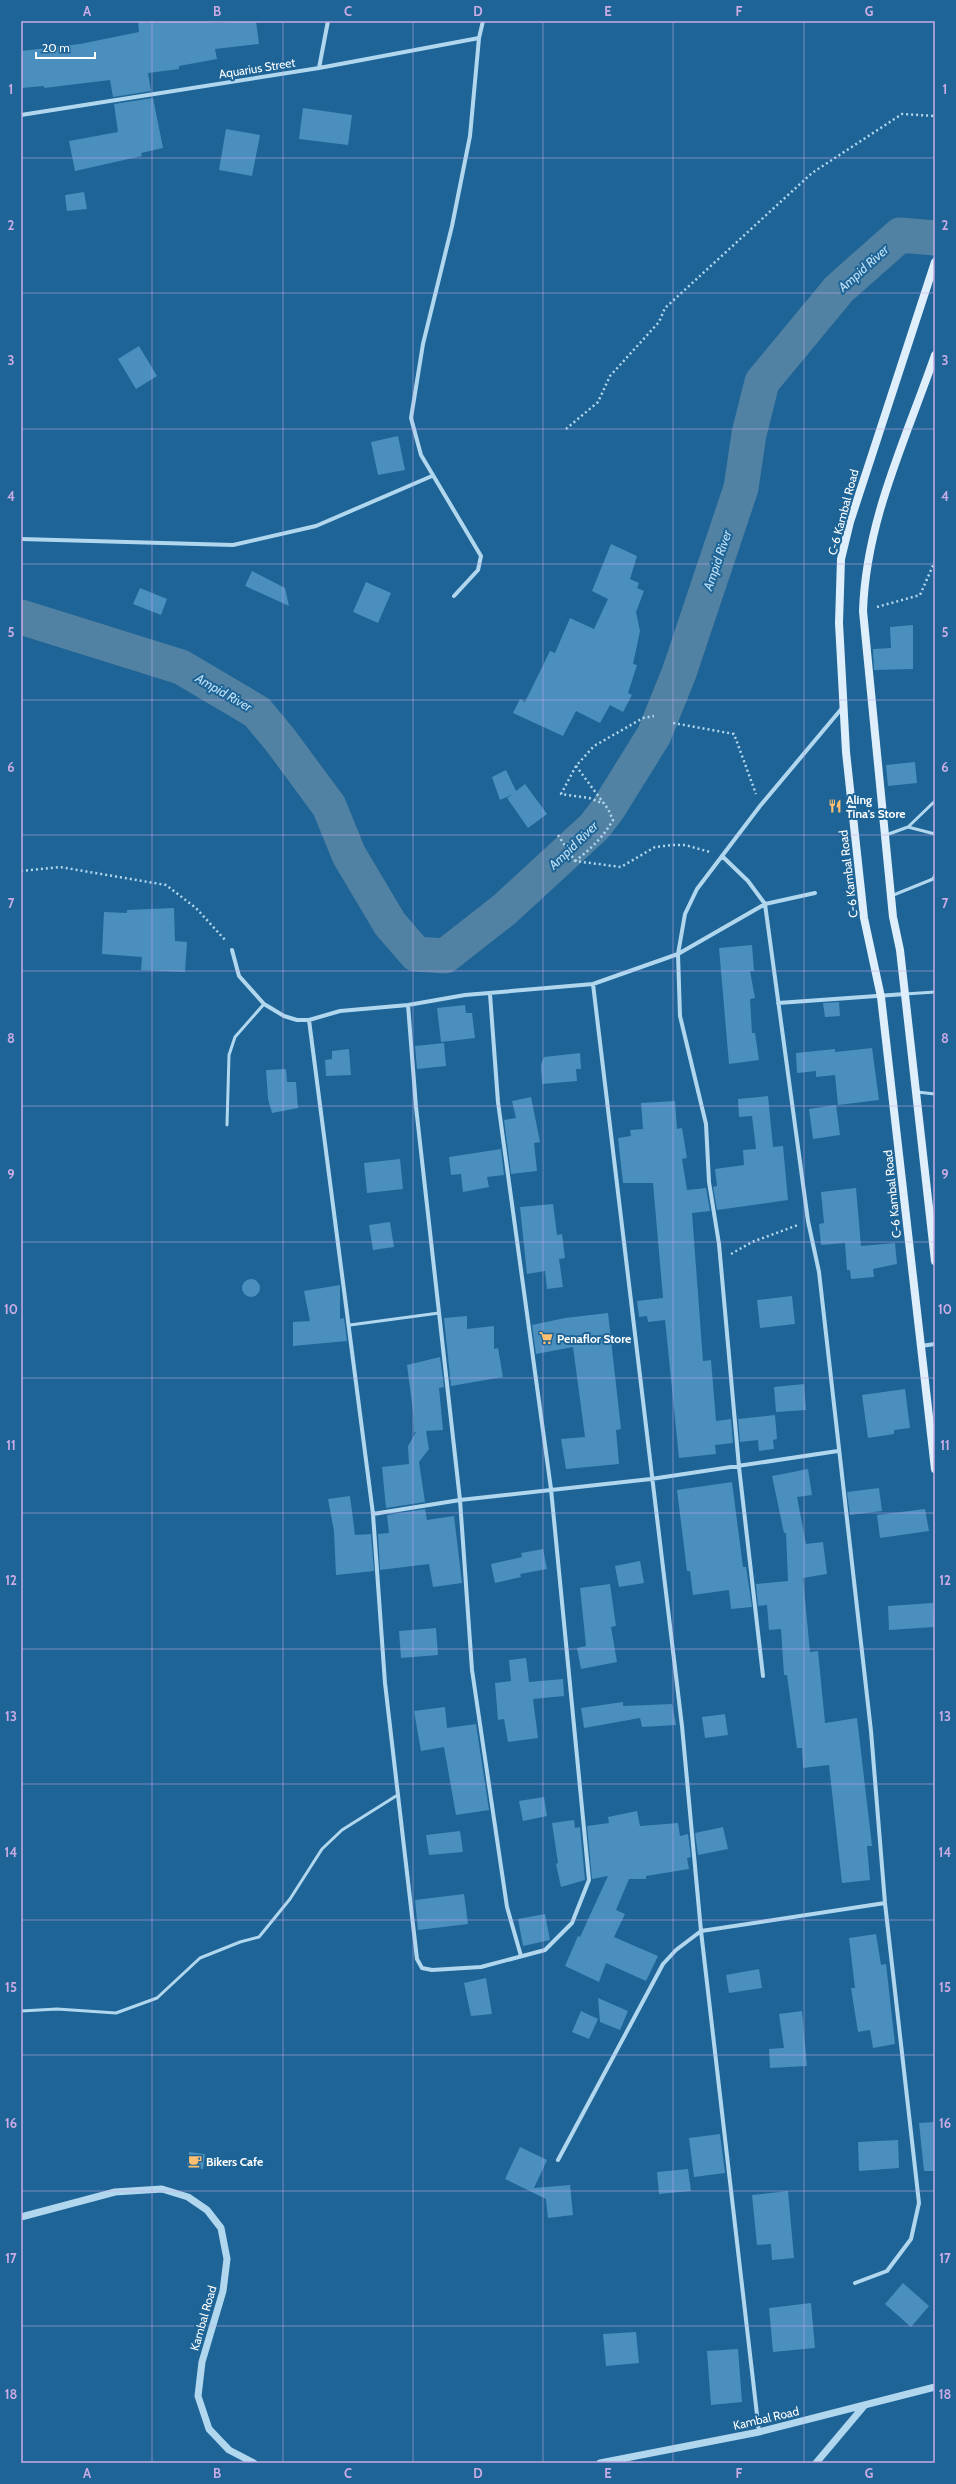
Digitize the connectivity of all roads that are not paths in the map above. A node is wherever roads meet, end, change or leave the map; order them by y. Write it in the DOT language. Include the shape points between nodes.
graph roads {
  1 [pos="328,21"];
  2 [pos="483,21"];
  3 [pos="478,38"];
  4 [pos="319,68"];
  5 [pos="21,115"];
  6 [pos="935,262"];
  7 [pos="934,359"];
  8 [pos="432,476"];
  9 [pos="21,539"];
  10 [pos="454,596"];
  11 [pos="844,706"];
  12 [pos="935,802"];
  13 [pos="908,827"];
  14 [pos="935,834"];
  15 [pos="885,836"];
  16 [pos="722,856"];
  17 [pos="935,875"];
  18 [pos="815,893"];
  19 [pos="891,896"];
  20 [pos="765,904"];
  21 [pos="232,950"];
  22 [pos="678,954"];
  23 [pos="593,984"];
  24 [pos="935,992"];
  25 [pos="490,994"];
  26 [pos="905,994"];
  27 [pos="881,997"];
  28 [pos="778,1003"];
  29 [pos="264,1004"];
  30 [pos="408,1005"];
  31 [pos="309,1020"];
  32 [pos="916,1092"];
  33 [pos="935,1094"];
  34 [pos="227,1125"];
  35 [pos="935,1260"];
  36 [pos="439,1313"];
  37 [pos="350,1325"];
  38 [pos="935,1344"];
  39 [pos="921,1346"];
  40 [pos="838,1451"];
  41 [pos="739,1467"];
  42 [pos="935,1469"];
  43 [pos="652,1479"];
  44 [pos="551,1489"];
  45 [pos="460,1500"];
  46 [pos="372,1514"];
  47 [pos="763,1676"];
  48 [pos="396,1796"];
  49 [pos="885,1903"];
  50 [pos="701,1931"];
  51 [pos="521,1956"];
  52 [pos="21,2011"];
  53 [pos="558,2160"];
  54 [pos="21,2217"];
  55 [pos="855,2283"];
  56 [pos="935,2387"];
  57 [pos="864,2406"];
  58 [pos="759,2432"];
  59 [pos="254,2463"];
  60 [pos="600,2463"];
  61 [pos="816,2463"];
  1 -- 4 [label="street"];
  2 -- 3 [label="street"];
  3 -- 4 [label="street, Aquarius Street"];
  3 -- 8 [label="street" via="470,136 452,226 423,344 411,418 421,455"];
  4 -- 5 [label="street, Aquarius Street"];
  6 -- 11 [label="main road, C-6 Kambal Road" via="906,353 889,396 852,514 841,559 839,623"];
  7 -- 15 [label="main road" via="915,405 878,514 864,580 863,611"];
  8 -- 9 [label="street" via="316,526 233,545"];
  8 -- 10 [label="street" via="481,556 478,570"];
  11 -- 16 [label="street" via="760,806"];
  11 -- 27 [label="main road, C-6 Kambal Road" via="846,752 864,918"];
  12 -- 13 [label="lane"];
  13 -- 14 [label="lane"];
  13 -- 15 [label="lane"];
  15 -- 19 [label="main road"];
  16 -- 20 [label="street" via="748,881"];
  16 -- 22 [label="street" via="698,889 685,914"];
  17 -- 19 [label="lane" via="933,879"];
  18 -- 20 [label="street"];
  19 -- 26 [label="main road"];
  20 -- 22 [label="street"];
  20 -- 28 [label="street"];
  21 -- 29 [label="street" via="238,976"];
  22 -- 23 [label="street"];
  22 -- 41 [label="street" via="680,1016 706,1124 709,1182 720,1260"];
  23 -- 25 [label="street"];
  23 -- 43 [label="street"];
  24 -- 26 [label="lane"];
  25 -- 30 [label="street" via="465,995"];
  25 -- 44 [label="street" via="498,1102"];
  26 -- 27 [label="street"];
  26 -- 32 [label="main road"];
  27 -- 28 [label="street"];
  27 -- 39 [label="main road, C-6 Kambal Road"];
  28 -- 40 [label="street" via="808,1221 819,1272"];
  29 -- 31 [label="street" via="284,1016"];
  29 -- 34 [label="lane" via="235,1037 229,1055"];
  30 -- 31 [label="street" via="340,1011"];
  30 -- 36 [label="street" via="416,1107"];
  31 -- 37 [label="street"];
  32 -- 33 [label="lane"];
  32 -- 35 [label="main road"];
  36 -- 37 [label="lane"];
  36 -- 45 [label="street"];
  37 -- 46 [label="street"];
  38 -- 39 [label="street"];
  39 -- 42 [label="main road, C-6 Kambal Road"];
  40 -- 41 [label="street"];
  40 -- 49 [label="street" via="871,1731"];
  41 -- 43 [label="street"];
  41 -- 47 [label="street"];
  43 -- 44 [label="street"];
  43 -- 50 [label="street" via="682,1726"];
  44 -- 45 [label="street"];
  44 -- 51 [label="street" via="589,1880 572,1923 544,1950"];
  45 -- 46 [label="street"];
  45 -- 51 [label="street" via="472,1670 507,1907"];
  46 -- 48 [label="street"];
  48 -- 51 [label="street" via="417,1959 422,1968 432,1970 480,1967"];
  48 -- 52 [label="lane" via="342,1830 322,1849 290,1899 259,1937 200,1958 157,1998 116,2013 57,2009"];
  49 -- 50 [label="street"];
  49 -- 55 [label="street" via="919,2203 911,2239 887,2271"];
  50 -- 53 [label="street" via="676,1950 663,1964"];
  50 -- 58 [label="street"];
  54 -- 59 [label="street, Kambal Road" via="115,2192 162,2189 188,2197 206,2210 221,2228 227,2259 223,2291 202,2362 198,2396 209,2429 229,2450"];
  56 -- 57 [label="street, Kambal Road"];
  57 -- 58 [label="street, Kambal Road"];
  57 -- 61 [label="street"];
  58 -- 60 [label="street, Kambal Road"];
}
